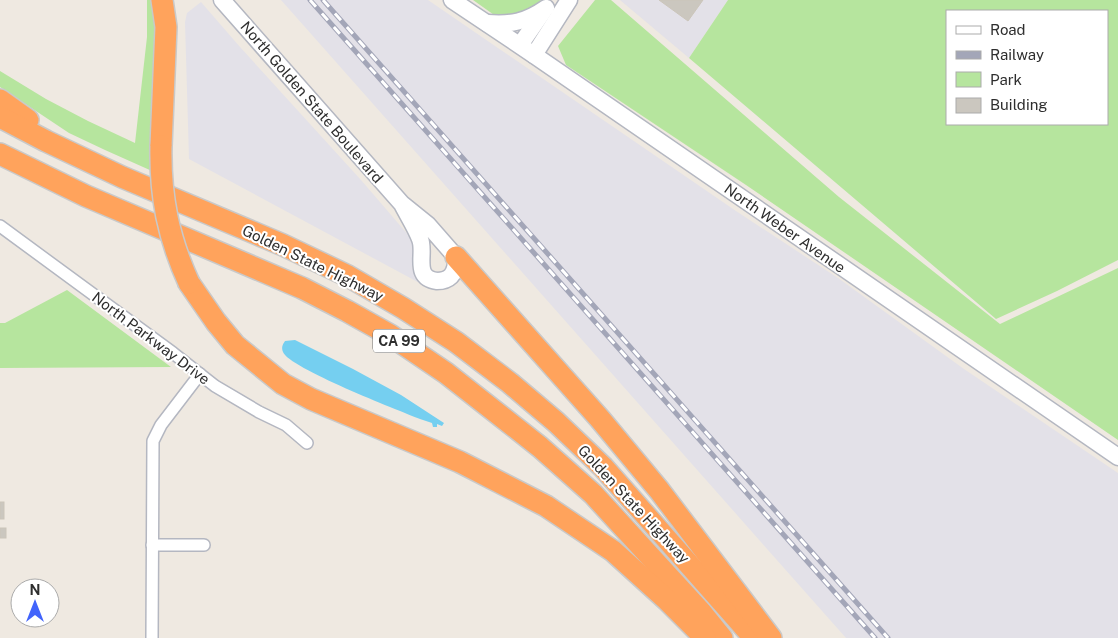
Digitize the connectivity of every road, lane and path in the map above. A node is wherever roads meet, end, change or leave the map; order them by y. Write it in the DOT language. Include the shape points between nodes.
graph roads {
  1 [pos="162,0"];
  2 [pos="177,0"];
  3 [pos="222,0"];
  4 [pos="452,0"];
  5 [pos="569,0"];
  6 [pos="548,4"];
  7 [pos="486,23"];
  8 [pos="166,27"];
  9 [pos="520,46"];
  10 [pos="534,55"];
  11 [pos="0,100"];
  12 [pos="0,118"];
  13 [pos="46,141"];
  14 [pos="0,154"];
  15 [pos="402,204"];
  16 [pos="0,226"];
  17 [pos="456,257"];
  18 [pos="200,374"];
  19 [pos="307,442"];
  20 [pos="1118,457"];
  21 [pos="152,545"];
  22 [pos="204,545"];
  23 [pos="152,638"];
  24 [pos="705,638"];
  25 [pos="722,638"];
  26 [pos="754,638"];
  27 [pos="771,638"];
  1 -- 8 [label="highway"];
  2 -- 8 [label="highway"];
  3 -- 15 [label="main road, North Golden State Boulevard"];
  4 -- 7 [label="main road, North Weber Avenue"];
  5 -- 10 [label="main road"];
  6 -- 7 [label="main road" via="535,16 516,23"];
  6 -- 9 [label="main road"];
  7 -- 9 [label="main road, North Weber Avenue"];
  8 -- 24 [label="highway, bridge" via="162,146 166,214 188,283 235,345 283,384 311,399 460,462 546,506 613,552"];
  9 -- 10 [label="main road, North Weber Avenue"];
  10 -- 20 [label="main road, North Weber Avenue"];
  11 -- 13 [label="highway" via="27,120"];
  12 -- 13 [label="highway, Golden State Highway / CA 99"];
  13 -- 26 [label="highway, Golden State Highway / CA 99" via="348,276 456,342 556,422 603,467"];
  14 -- 25 [label="highway, Golden State Highway / CA 99" via="86,196 302,288 390,335 495,411 593,494"];
  15 -- 17 [label="main road, North Golden State Boulevard" via="428,225"];
  15 -- 17 [label="main road, North Golden State Boulevard" via="421,240 424,275 436,281 448,278 455,268"];
  16 -- 18 [label="street, North Parkway Drive"];
  17 -- 27 [label="highway" via="659,490"];
  18 -- 19 [label="street, North Parkway Drive" via="238,400 286,425"];
  18 -- 21 [label="street" via="153,440"];
  21 -- 22 [label="street"];
  21 -- 23 [label="street"];
}
